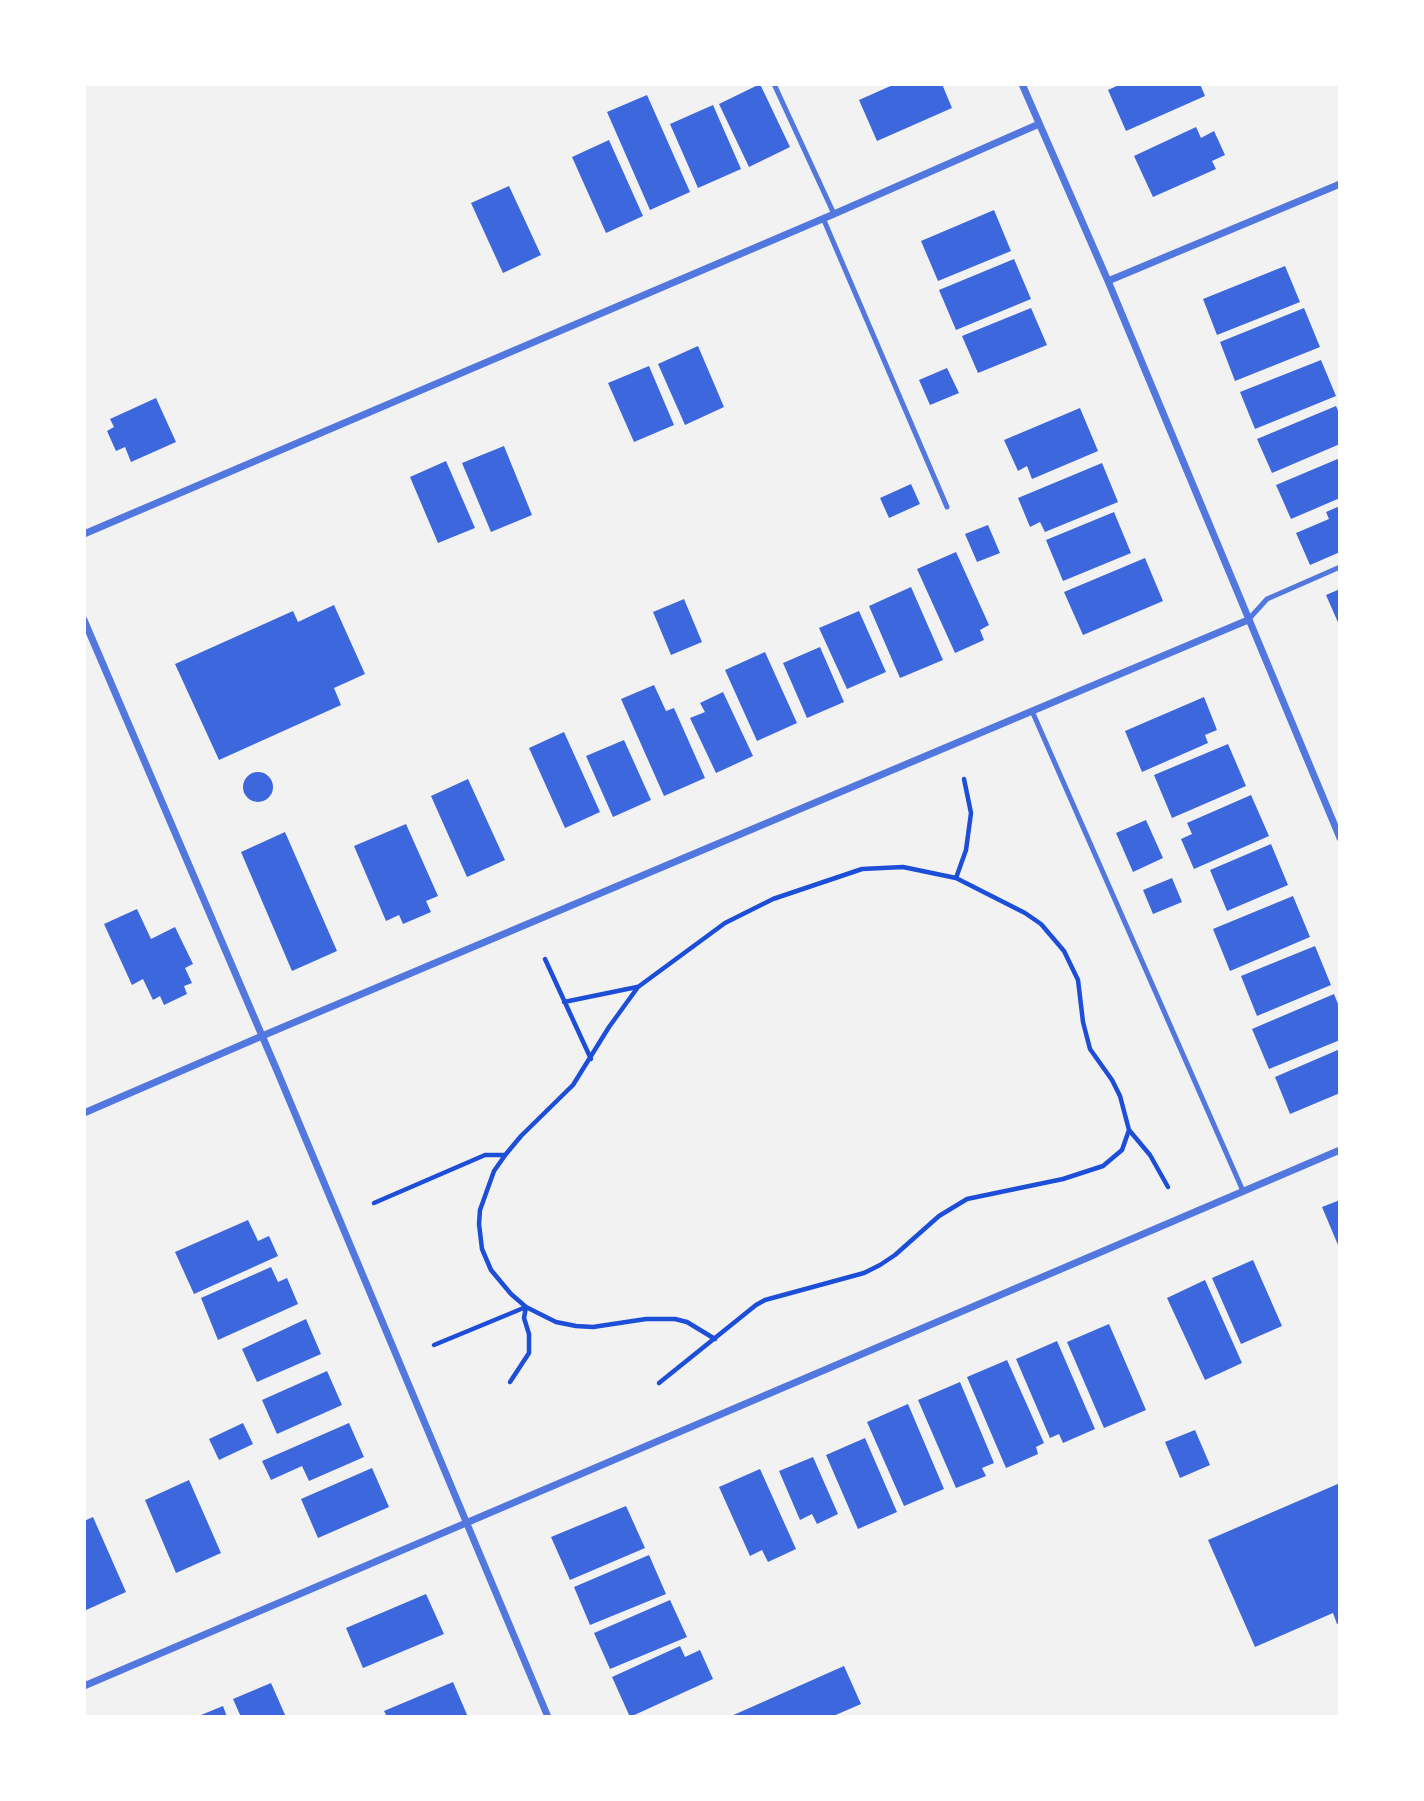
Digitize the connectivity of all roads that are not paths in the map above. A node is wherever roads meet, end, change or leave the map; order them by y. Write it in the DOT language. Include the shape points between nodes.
graph roads {
  1 [pos="774,84"];
  2 [pos="1022,84"];
  3 [pos="1038,124"];
  4 [pos="1340,184"];
  5 [pos="834,214"];
  6 [pos="823,218"];
  7 [pos="1108,281"];
  8 [pos="947,507"];
  9 [pos="84,534"];
  10 [pos="1340,567"];
  11 [pos="84,620"];
  12 [pos="1248,620"];
  13 [pos="1032,711"];
  14 [pos="1340,838"];
  15 [pos="262,1036"];
  16 [pos="84,1113"];
  17 [pos="1340,1150"];
  18 [pos="1244,1191"];
  19 [pos="467,1522"];
  20 [pos="84,1686"];
  21 [pos="548,1717"];
  1 -- 5 [label="lane"];
  2 -- 3 [label="street"];
  3 -- 5 [label="street"];
  3 -- 7 [label="street"];
  4 -- 7 [label="street"];
  5 -- 6 [label="street"];
  6 -- 8 [label="lane"];
  6 -- 9 [label="street"];
  7 -- 12 [label="street"];
  10 -- 12 [label="lane" via="1267,598"];
  11 -- 15 [label="street"];
  12 -- 13 [label="street"];
  12 -- 14 [label="street"];
  13 -- 15 [label="street"];
  13 -- 18 [label="lane"];
  15 -- 16 [label="street"];
  15 -- 19 [label="street"];
  17 -- 18 [label="street"];
  18 -- 19 [label="street"];
  19 -- 20 [label="street"];
  19 -- 21 [label="street"];
}
